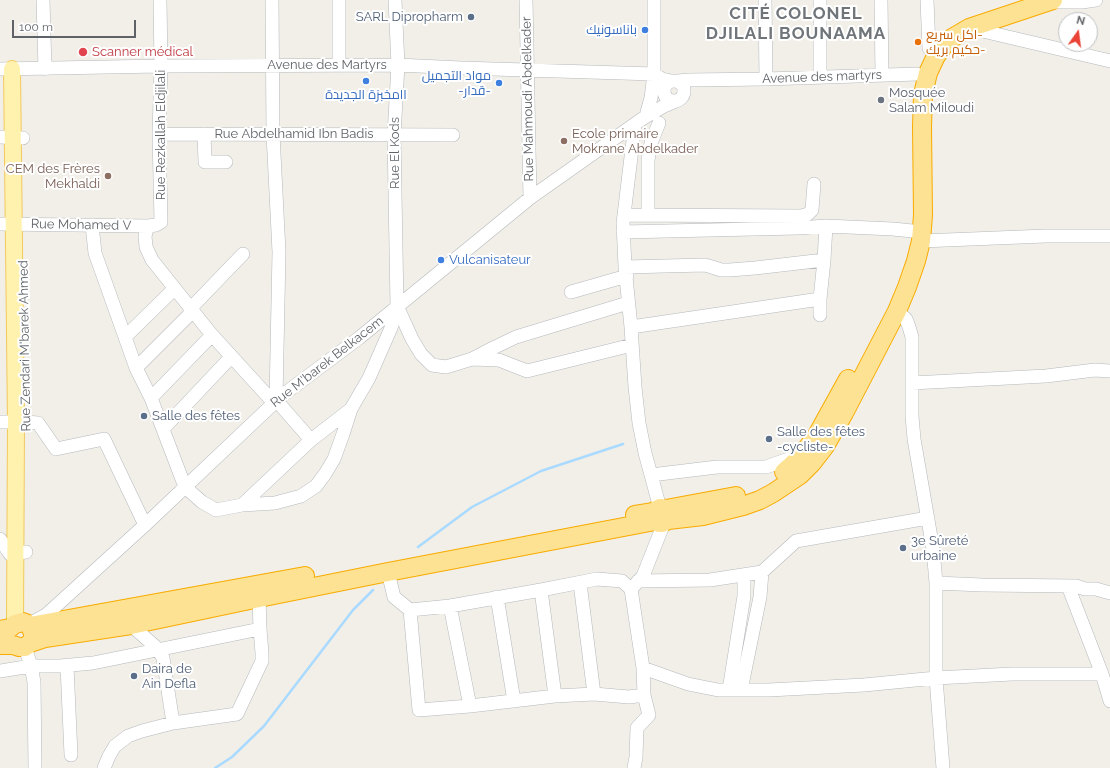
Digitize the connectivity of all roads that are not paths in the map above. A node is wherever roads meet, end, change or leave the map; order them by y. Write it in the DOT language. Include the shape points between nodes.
graph roads {
  1 [pos="43,0"];
  2 [pos="160,0"];
  3 [pos="272,0"];
  4 [pos="339,0"];
  5 [pos="395,0"];
  6 [pos="526,0"];
  7 [pos="654,0"];
  8 [pos="765,0"];
  9 [pos="820,0"];
  10 [pos="881,0"];
  11 [pos="927,0"];
  12 [pos="1023,0"];
  13 [pos="1096,0"];
  14 [pos="1050,1"];
  15 [pos="969,28"];
  16 [pos="929,48"];
  17 [pos="1110,61"];
  18 [pos="273,65"];
  19 [pos="339,65"];
  20 [pos="398,65"];
  21 [pos="161,66"];
  22 [pos="45,68"];
  23 [pos="12,69"];
  24 [pos="527,70"];
  25 [pos="654,74"];
  26 [pos="918,74"];
  27 [pos="882,75"];
  28 [pos="820,77"];
  29 [pos="726,79"];
  30 [pos="766,79"];
  31 [pos="675,81"];
  32 [pos="672,96"];
  33 [pos="641,118"];
  34 [pos="659,123"];
  35 [pos="160,134"];
  36 [pos="204,134"];
  37 [pos="273,134"];
  38 [pos="394,135"];
  39 [pos="453,135"];
  40 [pos="12,137"];
  41 [pos="226,162"];
  42 [pos="814,184"];
  43 [pos="530,198"];
  44 [pos="624,214"];
  45 [pos="648,215"];
  46 [pos="161,222"];
  47 [pos="13,224"];
  48 [pos="92,225"];
  49 [pos="148,226"];
  50 [pos="826,226"];
  51 [pos="623,232"];
  52 [pos="916,236"];
  53 [pos="1110,236"];
  54 [pos="243,254"];
  55 [pos="824,260"];
  56 [pos="626,271"];
  57 [pos="174,288"];
  58 [pos="571,292"];
  59 [pos="820,299"];
  60 [pos="628,303"];
  61 [pos="398,306"];
  62 [pos="191,308"];
  63 [pos="897,311"];
  64 [pos="820,315"];
  65 [pos="631,327"];
  66 [pos="212,335"];
  67 [pos="125,337"];
  68 [pos="632,345"];
  69 [pos="231,357"];
  70 [pos="472,359"];
  71 [pos="136,368"];
  72 [pos="1110,371"];
  73 [pos="912,383"];
  74 [pos="151,398"];
  75 [pos="275,401"];
  76 [pos="351,409"];
  77 [pos="0,422"];
  78 [pos="21,422"];
  79 [pos="163,429"];
  80 [pos="311,440"];
  81 [pos="803,454"];
  82 [pos="651,475"];
  83 [pos="185,487"];
  84 [pos="242,505"];
  85 [pos="661,515"];
  86 [pos="928,518"];
  87 [pos="145,525"];
  88 [pos="0,539"];
  89 [pos="21,553"];
  90 [pos="388,572"];
  91 [pos="762,572"];
  92 [pos="744,575"];
  93 [pos="580,583"];
  94 [pos="936,583"];
  95 [pos="635,585"];
  96 [pos="1068,586"];
  97 [pos="541,590"];
  98 [pos="1110,593"];
  99 [pos="497,597"];
  100 [pos="259,598"];
  101 [pos="450,606"];
  102 [pos="410,610"];
  103 [pos="131,625"];
  104 [pos="260,628"];
  105 [pos="18,634"];
  106 [pos="158,649"];
  107 [pos="31,666"];
  108 [pos="66,666"];
  109 [pos="644,668"];
  110 [pos="0,671"];
  111 [pos="1102,674"];
  112 [pos="936,678"];
  113 [pos="735,690"];
  114 [pos="594,694"];
  115 [pos="644,695"];
  116 [pos="555,696"];
  117 [pos="514,701"];
  118 [pos="1110,701"];
  119 [pos="470,706"];
  120 [pos="173,723"];
  121 [pos="71,755"];
  122 [pos="35,768"];
  123 [pos="104,768"];
  124 [pos="634,768"];
  125 [pos="943,768"];
  1 -- 22 [label="street"];
  2 -- 21 [label="street, Rue Rezkallah Eldjilali"];
  3 -- 18 [label="street"];
  4 -- 19 [label="street"];
  5 -- 20 [label="street, Rue El Kods"];
  6 -- 24 [label="street, Rue Mahmoudi Abdelkader"];
  7 -- 25 [label="street"];
  8 -- 30 [label="street"];
  9 -- 28 [label="street"];
  10 -- 27 [label="street"];
  11 -- 16 [label="street"];
  12 -- 16 [label="highway" via="962,22 940,36"];
  13 -- 14 [label="street"];
  14 -- 15 [label="highway"];
  15 -- 17 [label="street"];
  15 -- 52 [label="highway" via="944,45 928,73 923,94 923,215"];
  16 -- 26 [label="highway"];
  18 -- 19 [label="street, Avenue des Martyrs"];
  18 -- 21 [label="street, Avenue des Martyrs"];
  18 -- 37 [label="street"];
  19 -- 20 [label="street, Avenue des Martyrs"];
  20 -- 24 [label="street, Avenue des Martyrs"];
  20 -- 38 [label="street, Rue El Kods"];
  21 -- 22 [label="street, Avenue des Martyrs"];
  21 -- 35 [label="street, Rue Rezkallah Eldjilali"];
  22 -- 23 [label="street, Avenue des Martyrs"];
  23 -- 40 [label="main road"];
  24 -- 25 [label="street, Avenue des Martyrs"];
  24 -- 43 [label="street, Rue Mahmoudi Abdelkader"];
  25 -- 31 [label="street, Avenue des Martyrs" via="662,79"];
  25 -- 32 [label="street"];
  25 -- 33 [label="street" via="651,98"];
  26 -- 27 [label="street, Avenue des martyrs"];
  26 -- 52 [label="highway" via="912,100 913,204"];
  27 -- 28 [label="street, Avenue des martyrs"];
  28 -- 30 [label="street, Avenue des martyrs"];
  29 -- 30 [label="street, Avenue des martyrs"];
  29 -- 31 [label="street, Avenue des martyrs"];
  29 -- 32 [label="street"];
  31 -- 32 [label="street" via="665,86"];
  31 -- 32 [label="street" via="684,86"];
  32 -- 33 [label="street, Rue M'barek Belkacem"];
  33 -- 43 [label="street, Rue M'barek Belkacem"];
  33 -- 44 [label="street"];
  34 -- 45 [label="street" via="648,160"];
  35 -- 36 [label="street, Rue Abdelhamid Ibn Badis"];
  35 -- 46 [label="street, Rue Rezkallah Eldjilali"];
  36 -- 37 [label="street, Rue Abdelhamid Ibn Badis"];
  36 -- 41 [label="street" via="205,162"];
  37 -- 38 [label="street, Rue Abdelhamid Ibn Badis"];
  37 -- 75 [label="street" via="279,252"];
  38 -- 39 [label="street, Rue Abdelhamid Ibn Badis"];
  38 -- 61 [label="street, Rue El Kods"];
  40 -- 47 [label="main road"];
  42 -- 45 [label="street" via="812,210 802,216"];
  43 -- 61 [label="street, Rue M'barek Belkacem"];
  44 -- 45 [label="street"];
  44 -- 51 [label="street"];
  46 -- 49 [label="street, Rue Mohamed V"];
  47 -- 48 [label="street, Rue Mohamed V"];
  47 -- 78 [label="main road"];
  48 -- 49 [label="street, Rue Mohamed V"];
  48 -- 67 [label="street" via="95,253"];
  49 -- 57 [label="street" via="146,247 152,260"];
  50 -- 51 [label="street"];
  50 -- 52 [label="street" via="893,229"];
  50 -- 55 [label="street"];
  51 -- 56 [label="street"];
  52 -- 53 [label="street"];
  52 -- 63 [label="highway" via="916,261"];
  52 -- 81 [label="highway" via="896,289 816,437"];
  54 -- 62 [label="street"];
  55 -- 56 [label="street" via="730,270 705,265"];
  55 -- 59 [label="street"];
  56 -- 58 [label="street"];
  56 -- 60 [label="street"];
  57 -- 62 [label="street"];
  57 -- 67 [label="street"];
  59 -- 64 [label="street"];
  59 -- 65 [label="street"];
  60 -- 65 [label="street"];
  60 -- 70 [label="street" via="516,338"];
  61 -- 70 [label="street" via="412,339 421,354 432,365 446,367"];
  61 -- 75 [label="street, Rue M'barek Belkacem"];
  61 -- 76 [label="street" via="370,378"];
  62 -- 66 [label="street"];
  62 -- 71 [label="street" via="189,315"];
  63 -- 73 [label="street" via="906,319 912,337"];
  63 -- 85 [label="highway" via="825,446 800,475 773,494 744,506 703,516"];
  65 -- 68 [label="street"];
  66 -- 69 [label="street"];
  66 -- 74 [label="street"];
  67 -- 71 [label="street"];
  68 -- 70 [label="street" via="527,371 499,360"];
  68 -- 82 [label="street" via="639,423"];
  69 -- 75 [label="street"];
  69 -- 79 [label="street"];
  71 -- 74 [label="street"];
  72 -- 73 [label="street"];
  73 -- 86 [label="street" via="914,438"];
  74 -- 79 [label="street"];
  75 -- 80 [label="street"];
  75 -- 83 [label="street, Rue M'barek Belkacem"];
  76 -- 80 [label="street"];
  76 -- 84 [label="street" via="334,459 316,486 301,496 274,503"];
  77 -- 78 [label="street"];
  78 -- 87 [label="street" via="38,423 56,449 104,439"];
  78 -- 89 [label="main road"];
  79 -- 83 [label="street"];
  80 -- 84 [label="street"];
  81 -- 82 [label="street" via="766,467 717,467"];
  81 -- 85 [label="highway" via="780,475 755,490"];
  82 -- 85 [label="street"];
  83 -- 84 [label="street" via="216,510"];
  83 -- 87 [label="street, Rue M'barek Belkacem"];
  85 -- 90 [label="highway"];
  85 -- 95 [label="street" via="643,576"];
  85 -- 105 [label="highway"];
  86 -- 91 [label="street" via="796,541"];
  86 -- 94 [label="street"];
  87 -- 105 [label="street, Rue M'barek Belkacem" via="46,615"];
  88 -- 89 [label="street" via="10,554"];
  89 -- 105 [label="main road"];
  90 -- 100 [label="highway"];
  90 -- 102 [label="street" via="394,597"];
  91 -- 92 [label="street"];
  91 -- 113 [label="street" via="760,597"];
  92 -- 95 [label="street"];
  92 -- 113 [label="street"];
  93 -- 95 [label="street" via="597,579"];
  93 -- 97 [label="street"];
  93 -- 114 [label="street"];
  94 -- 96 [label="street"];
  94 -- 112 [label="street"];
  95 -- 109 [label="street"];
  96 -- 98 [label="street"];
  96 -- 111 [label="street"];
  97 -- 99 [label="street"];
  97 -- 116 [label="street"];
  99 -- 101 [label="street"];
  99 -- 117 [label="street"];
  100 -- 103 [label="highway"];
  100 -- 104 [label="street"];
  101 -- 102 [label="street"];
  101 -- 119 [label="street"];
  102 -- 119 [label="street" via="420,710"];
  103 -- 105 [label="highway" via="45,638"];
  103 -- 106 [label="street"];
  104 -- 106 [label="street"];
  104 -- 120 [label="street" via="262,661 237,714"];
  105 -- 107 [label="street"];
  106 -- 108 [label="street"];
  106 -- 120 [label="street" via="163,658"];
  107 -- 108 [label="street"];
  107 -- 110 [label="street"];
  107 -- 122 [label="street" via="34,682"];
  108 -- 121 [label="street"];
  109 -- 113 [label="street" via="688,684 718,690"];
  109 -- 115 [label="street"];
  111 -- 112 [label="street" via="1012,674"];
  111 -- 118 [label="street"];
  112 -- 113 [label="street" via="864,685"];
  112 -- 125 [label="street"];
  114 -- 115 [label="street" via="629,697"];
  114 -- 116 [label="street"];
  115 -- 124 [label="street" via="649,714 637,728"];
  116 -- 117 [label="street"];
  117 -- 119 [label="street"];
  120 -- 123 [label="street" via="128,736 115,746"];
}
